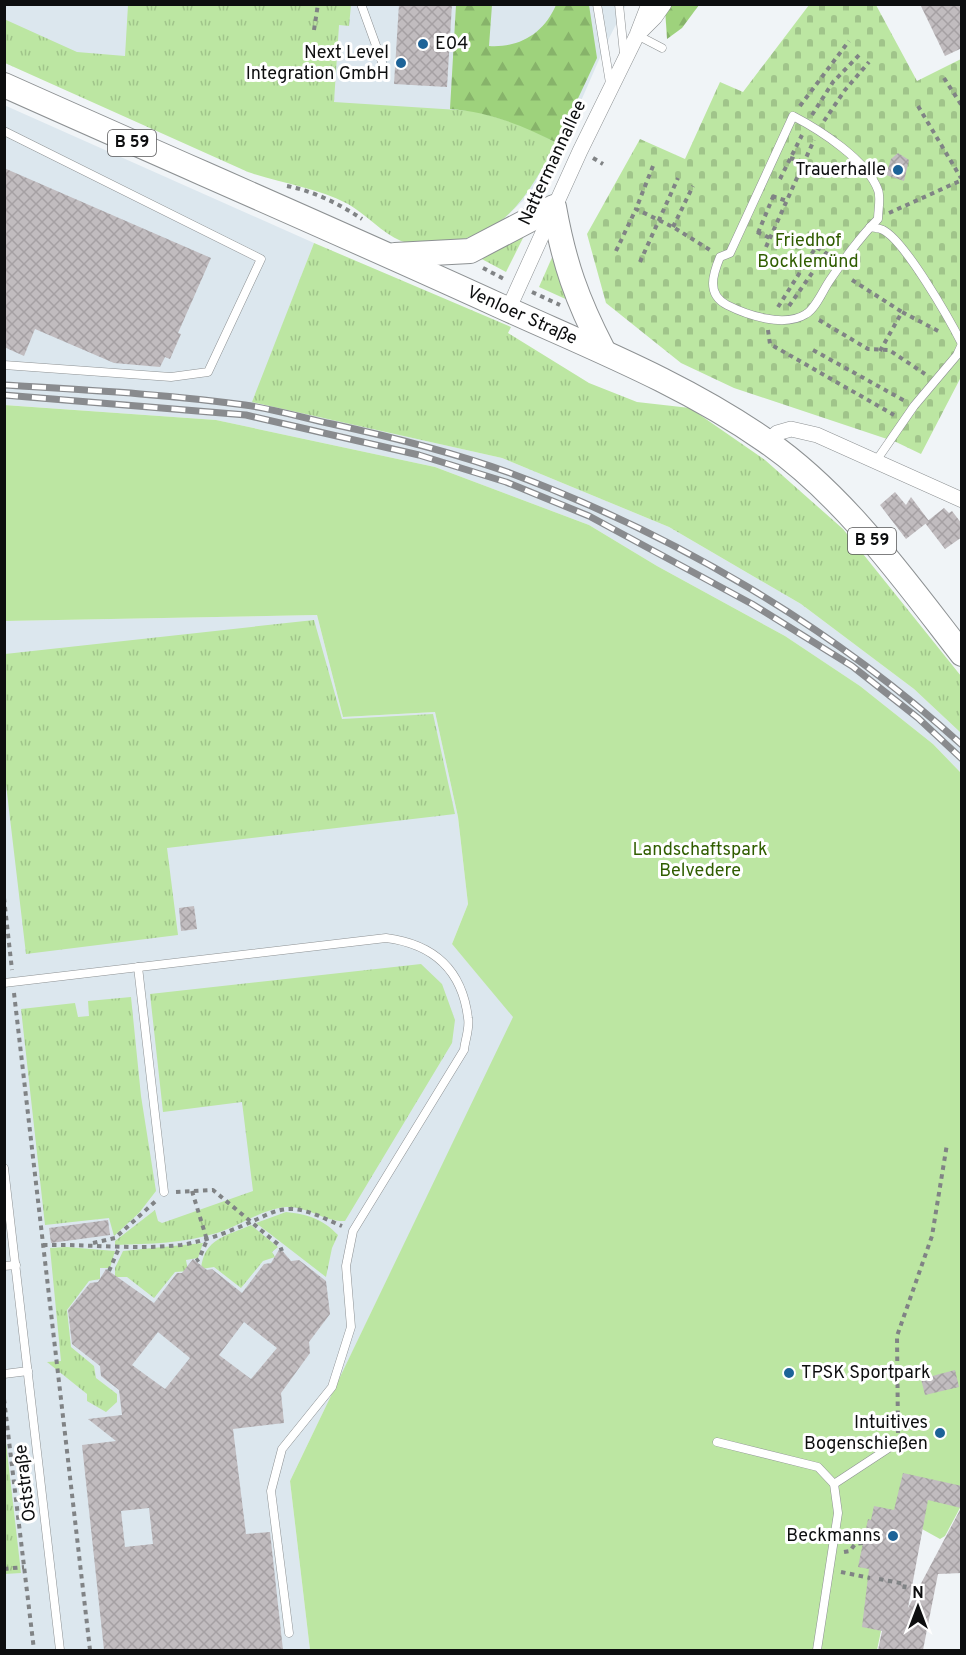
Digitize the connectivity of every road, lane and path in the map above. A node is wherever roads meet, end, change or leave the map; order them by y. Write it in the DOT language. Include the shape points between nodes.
graph roads {
  1 [pos="318,4"];
  2 [pos="361,4"];
  3 [pos="597,4"];
  4 [pos="619,4"];
  5 [pos="649,4"];
  6 [pos="664,4"];
  7 [pos="314,30"];
  8 [pos="637,34"];
  9 [pos="849,40"];
  10 [pos="662,48"];
  11 [pos="625,59"];
  12 [pos="382,62"];
  13 [pos="869,62"];
  14 [pos="945,78"];
  15 [pos="4,86"];
  16 [pos="611,87"];
  17 [pos="918,106"];
  18 [pos="962,106"];
  19 [pos="793,116"];
  20 [pos="818,129"];
  21 [pos="4,131"];
  22 [pos="653,166"];
  23 [pos="678,178"];
  24 [pos="961,179"];
  25 [pos="693,186"];
  26 [pos="554,207"];
  27 [pos="636,209"];
  28 [pos="878,219"];
  29 [pos="658,222"];
  30 [pos="673,227"];
  31 [pos="870,227"];
  32 [pos="766,248"];
  33 [pos="470,251"];
  34 [pos="616,251"];
  35 [pos="826,253"];
  36 [pos="387,256"];
  37 [pos="720,257"];
  38 [pos="640,262"];
  39 [pos="842,263"];
  40 [pos="852,280"];
  41 [pos="518,286"];
  42 [pos="508,310"];
  43 [pos="902,312"];
  44 [pos="808,313"];
  45 [pos="770,318"];
  46 [pos="780,319"];
  47 [pos="962,344"];
  48 [pos="603,350"];
  49 [pos="813,350"];
  50 [pos="880,351"];
  51 [pos="4,365"];
  52 [pos="937,381"];
  53 [pos="914,406"];
  54 [pos="904,420"];
  55 [pos="767,442"];
  56 [pos="876,461"];
  57 [pos="962,500"];
  58 [pos="962,654"];
  59 [pos="4,898"];
  60 [pos="138,968"];
  61 [pos="9,983"];
  62 [pos="947,1144"];
  63 [pos="4,1168"];
  64 [pos="192,1191"];
  65 [pos="164,1192"];
  66 [pos="251,1222"];
  67 [pos="353,1231"];
  68 [pos="207,1240"];
  69 [pos="89,1244"];
  70 [pos="44,1245"];
  71 [pos="119,1248"];
  72 [pos="282,1251"];
  73 [pos="196,1261"];
  74 [pos="15,1265"];
  75 [pos="4,1266"];
  76 [pos="109,1271"];
  77 [pos="28,1371"];
  78 [pos="4,1374"];
  79 [pos="4,1399"];
  80 [pos="717,1442"];
  81 [pos="898,1442"];
  82 [pos="834,1484"];
  83 [pos="863,1543"];
  84 [pos="844,1552"];
  85 [pos="24,1567"];
  86 [pos="4,1569"];
  87 [pos="842,1572"];
  88 [pos="870,1578"];
  89 [pos="879,1579"];
  90 [pos="904,1590"];
  91 [pos="289,1633"];
  92 [pos="34,1650"];
  93 [pos="60,1650"];
  94 [pos="90,1650"];
  95 [pos="817,1650"];
  1 -- 7 [label="path"];
  2 -- 12 [label="lane"];
  3 -- 16 [label="lane"];
  4 -- 11 [label="lane"];
  5 -- 8 [label="street, Nattermannallee"];
  6 -- 8 [label="street, Nattermannallee"];
  8 -- 10 [label="lane"];
  8 -- 11 [label="street, Nattermannallee"];
  9 -- 19 [label="path"];
  11 -- 16 [label="street, Nattermannallee"];
  13 -- 20 [label="path"];
  14 -- 18 [label="path"];
  15 -- 36 [label="main road, Venloer Straße / B 59"];
  16 -- 26 [label="street, Nattermannallee"];
  17 -- 24 [label="path"];
  19 -- 20 [label="lane"];
  19 -- 37 [label="lane" via="730,253"];
  20 -- 28 [label="lane" via="866,172 879,191"];
  20 -- 32 [label="path"];
  21 -- 51 [label="lane" via="261,259 208,372 171,377"];
  22 -- 27 [label="path"];
  23 -- 29 [label="path"];
  24 -- 28 [label="path"];
  25 -- 30 [label="path"];
  26 -- 33 [label="main road"];
  26 -- 41 [label="street, Nattermannallee"];
  26 -- 48 [label="main road" via="573,288"];
  27 -- 29 [label="path"];
  27 -- 34 [label="path"];
  28 -- 31 [label="lane"];
  29 -- 30 [label="path"];
  29 -- 38 [label="path"];
  30 -- 37 [label="path"];
  31 -- 39 [label="lane"];
  31 -- 47 [label="lane" via="884,230 898,245 943,306"];
  33 -- 36 [label="main road"];
  33 -- 41 [label="path" via="475,264"];
  35 -- 39 [label="path"];
  35 -- 45 [label="path" via="816,247"];
  35 -- 46 [label="path"];
  36 -- 42 [label="main road, Venloer Straße / B 59"];
  37 -- 45 [label="lane" via="712,291 720,302 743,313"];
  39 -- 44 [label="lane"];
  40 -- 43 [label="path"];
  41 -- 42 [label="street, Nattermannallee"];
  42 -- 48 [label="main road, Venloer Straße / B 59"];
  43 -- 47 [label="path"];
  43 -- 50 [label="path"];
  44 -- 46 [label="lane" via="792,320"];
  44 -- 50 [label="path" via="868,349"];
  45 -- 46 [label="lane"];
  45 -- 54 [label="path" via="770,345"];
  47 -- 52 [label="lane"];
  48 -- 55 [label="main road, Venloer Straße / B 59" via="663,378"];
  49 -- 53 [label="path"];
  50 -- 52 [label="path" via="889,350"];
  52 -- 53 [label="lane"];
  53 -- 54 [label="lane"];
  54 -- 56 [label="lane"];
  55 -- 56 [label="street" via="777,433 791,429 817,435"];
  55 -- 58 [label="main road, Venloer Straße / B 59" via="822,487 860,526"];
  56 -- 57 [label="street"];
  59 -- 61 [label="path"];
  60 -- 61 [label="lane"];
  60 -- 65 [label="lane"];
  60 -- 67 [label="lane" via="386,938 410,941 435,953 459,982 469,1019 464,1050"];
  61 -- 70 [label="path"];
  62 -- 81 [label="path" via="932,1236 897,1336"];
  63 -- 74 [label="lane, Oststraße"];
  64 -- 65 [label="path"];
  64 -- 66 [label="path" via="213,1190"];
  64 -- 68 [label="path"];
  65 -- 69 [label="path" via="115,1238"];
  66 -- 67 [label="path" via="277,1210 290,1209 308,1212"];
  66 -- 68 [label="path"];
  66 -- 72 [label="path"];
  67 -- 91 [label="lane" via="346,1266 351,1327 332,1387 282,1449 271,1491"];
  68 -- 71 [label="path"];
  68 -- 73 [label="path"];
  69 -- 70 [label="path"];
  69 -- 71 [label="path"];
  70 -- 94 [label="path"];
  71 -- 76 [label="path"];
  74 -- 75 [label="lane"];
  74 -- 77 [label="lane, Oststraße"];
  77 -- 78 [label="lane"];
  77 -- 93 [label="lane, Oststraße"];
  79 -- 85 [label="path"];
  80 -- 82 [label="lane" via="818,1467"];
  81 -- 82 [label="lane"];
  82 -- 95 [label="lane" via="838,1513"];
  83 -- 84 [label="path"];
  85 -- 86 [label="path"];
  85 -- 92 [label="path"];
  87 -- 88 [label="path"];
  89 -- 90 [label="path" via="905,1584"];
}
